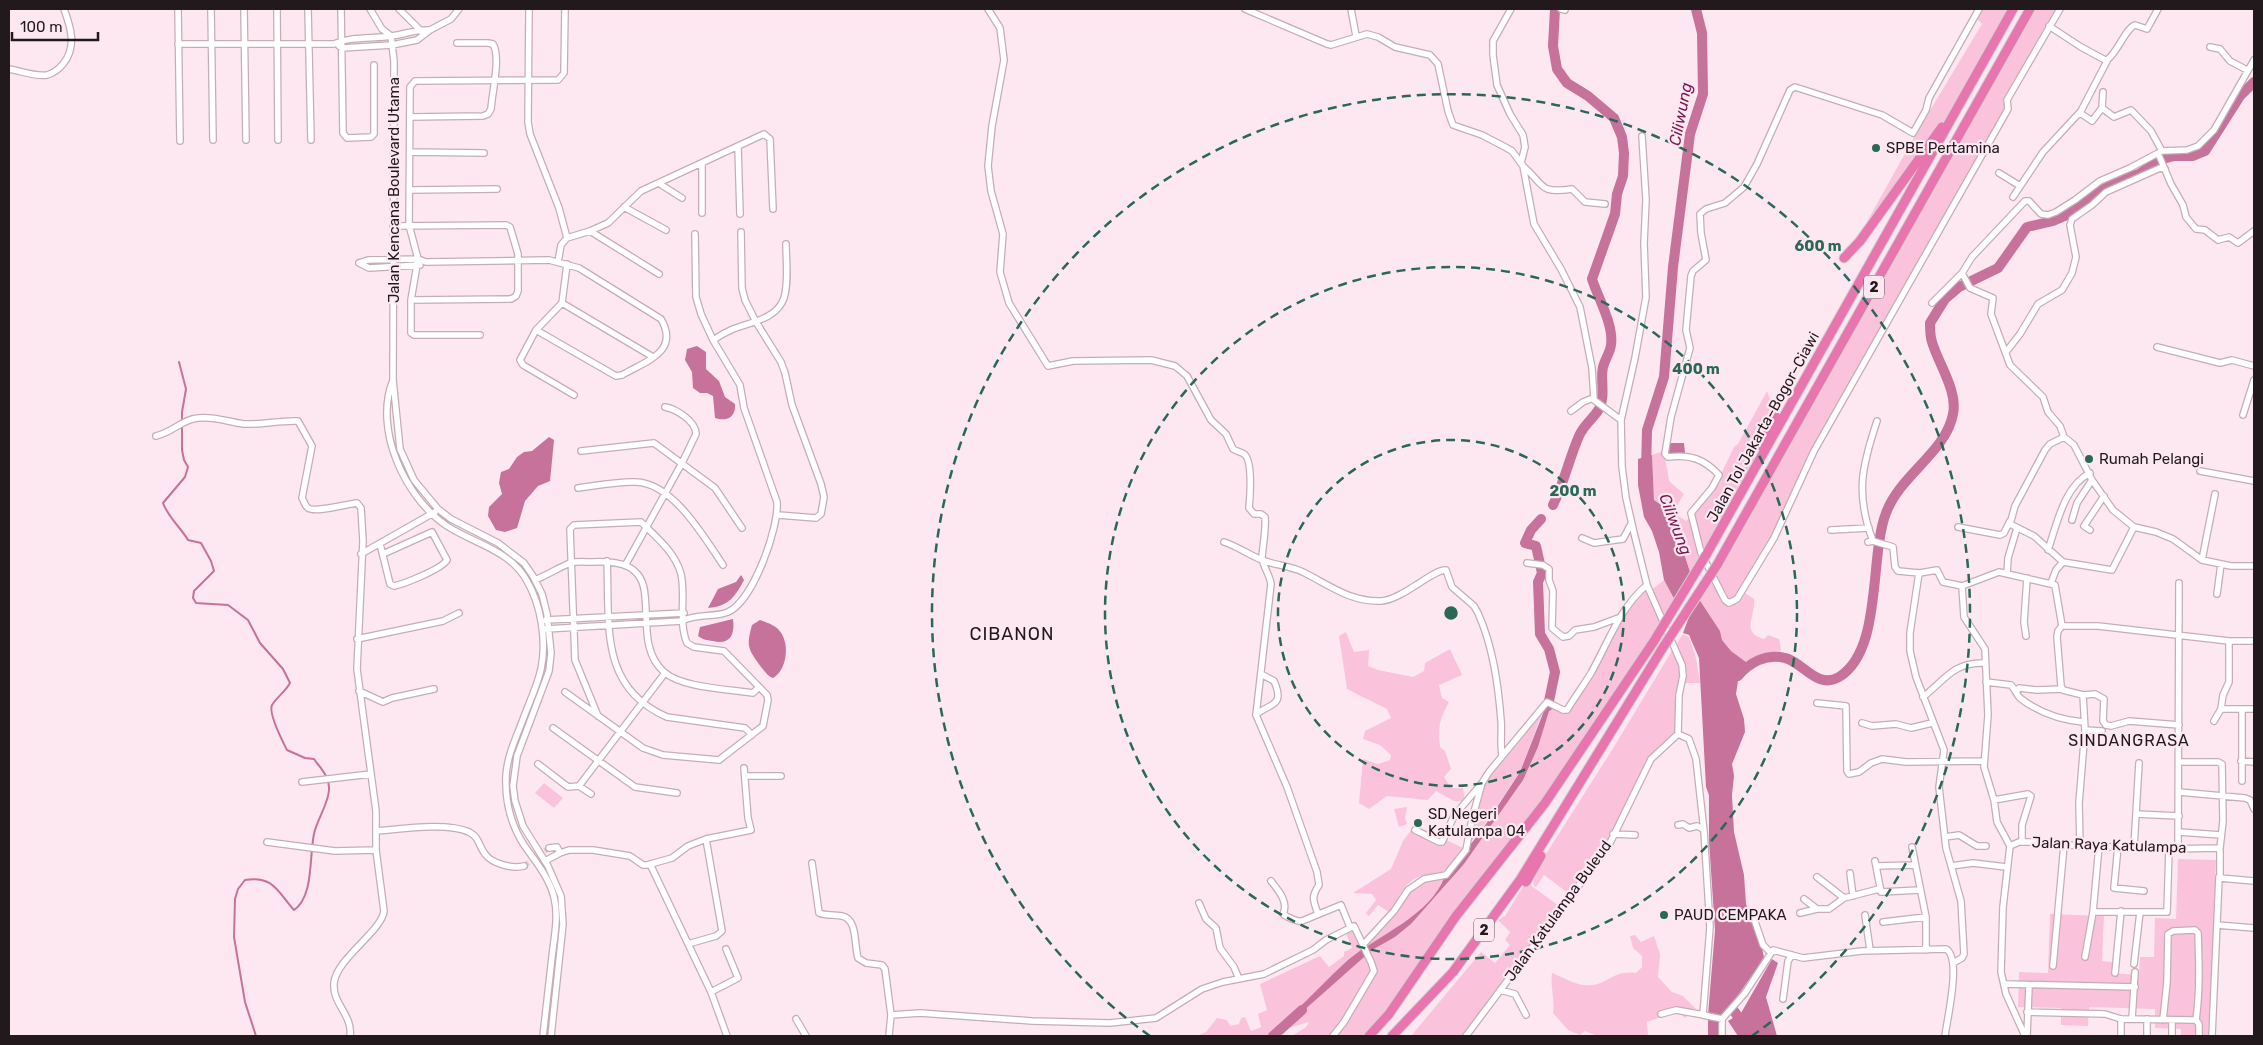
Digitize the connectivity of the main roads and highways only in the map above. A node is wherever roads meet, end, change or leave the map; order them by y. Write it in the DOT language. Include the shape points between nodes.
graph roads {
  1 [pos="2013,9"];
  2 [pos="2030,9"];
  3 [pos="1957,109"];
  4 [pos="1844,258"];
  5 [pos="1776,417"];
  6 [pos="1733,508"];
  7 [pos="1561,812"];
  8 [pos="1526,882"];
  9 [pos="1369,1036"];
  10 [pos="1392,1036"];
  1 -- 3 [label="highway, Jalan Tol Jakarta–Bogor–Ciawi / 2"];
  2 -- 7 [label="highway, Jalan Tol Jakarta–Bogor–Ciawi / 2, bridge" via="1717,565"];
  3 -- 4 [label="highway"];
  3 -- 6 [label="highway, Jalan Tol Jakarta–Bogor–Ciawi / 2"];
  5 -- 6 [label="highway"];
  6 -- 9 [label="highway, Jalan Tol Jakarta–Bogor–Ciawi / 2, bridge" via="1654,641 1545,803 1456,916 1389,1014"];
  7 -- 8 [label="highway"];
  7 -- 10 [label="highway, Jalan Tol Jakarta–Bogor–Ciawi / 2" via="1520,880 1453,972"];
}
